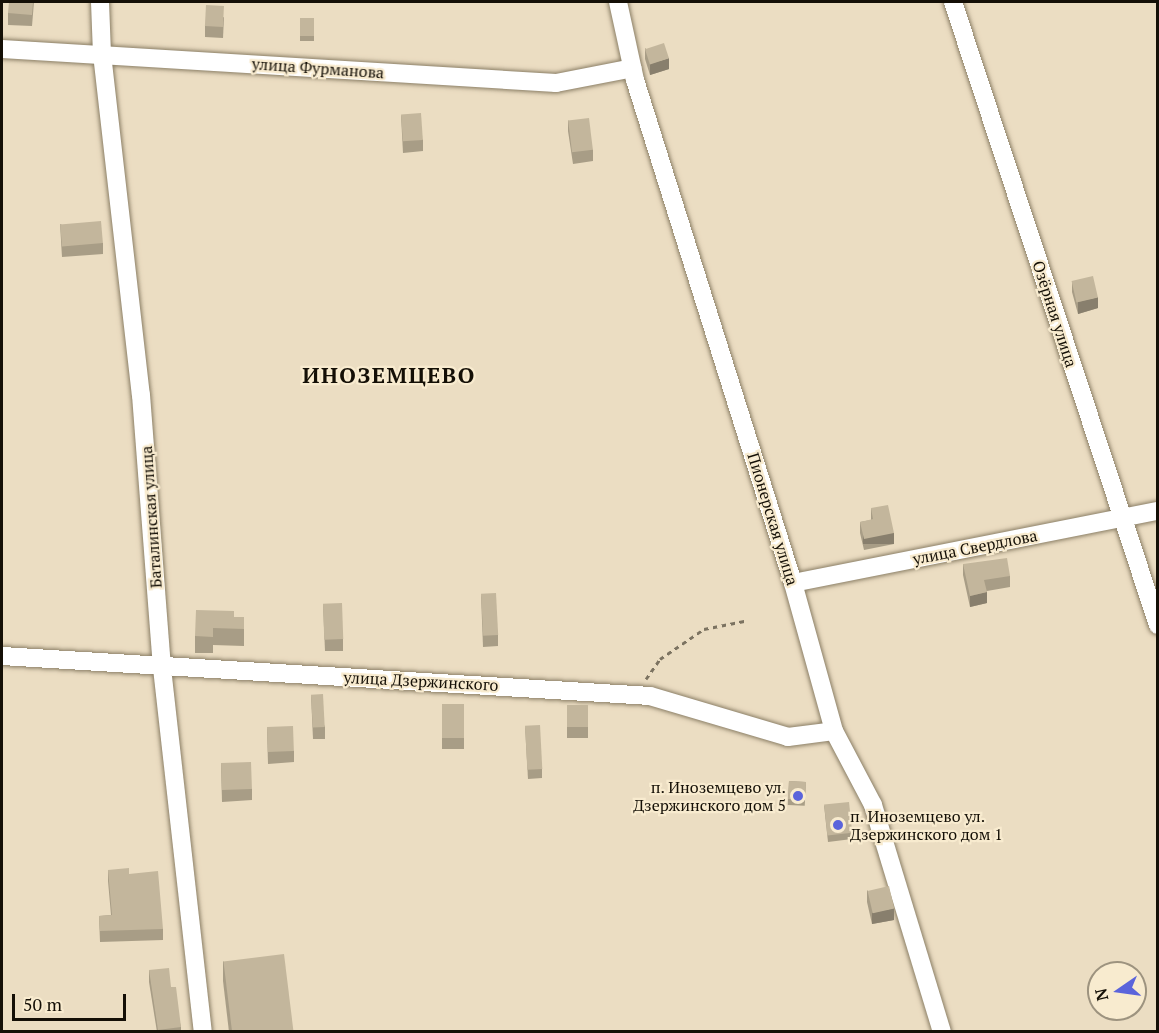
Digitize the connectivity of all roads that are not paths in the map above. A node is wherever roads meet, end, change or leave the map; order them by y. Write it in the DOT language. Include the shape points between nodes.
graph roads {
  1 [pos="100,2"];
  2 [pos="618,2"];
  3 [pos="953,2"];
  4 [pos="2,49"];
  5 [pos="102,54"];
  6 [pos="633,68"];
  7 [pos="1158,511"];
  8 [pos="1120,518"];
  9 [pos="793,583"];
  10 [pos="1158,625"];
  11 [pos="2,656"];
  12 [pos="162,668"];
  13 [pos="834,731"];
  14 [pos="203,1032"];
  15 [pos="942,1032"];
  1 -- 5 [label="street, Баталинская улица"];
  2 -- 6 [label="street, Пионерская улица"];
  3 -- 8 [label="street, Озёрная улица"];
  4 -- 5 [label="street, улица Фурманова"];
  5 -- 6 [label="street, улица Фурманова" via="556,83"];
  5 -- 12 [label="street, Баталинская улица" via="141,395"];
  6 -- 9 [label="street, Пионерская улица"];
  7 -- 8 [label="street, улица Свердлова"];
  8 -- 9 [label="street, улица Свердлова"];
  8 -- 10 [label="street, Озёрная улица"];
  9 -- 13 [label="street, Пионерская улица"];
  11 -- 12 [label="street, улица Дзержинского"];
  12 -- 13 [label="street, улица Дзержинского" via="650,696 788,737"];
  12 -- 14 [label="street, Баталинская улица"];
  13 -- 15 [label="street, Пионерская улица" via="873,805"];
}
